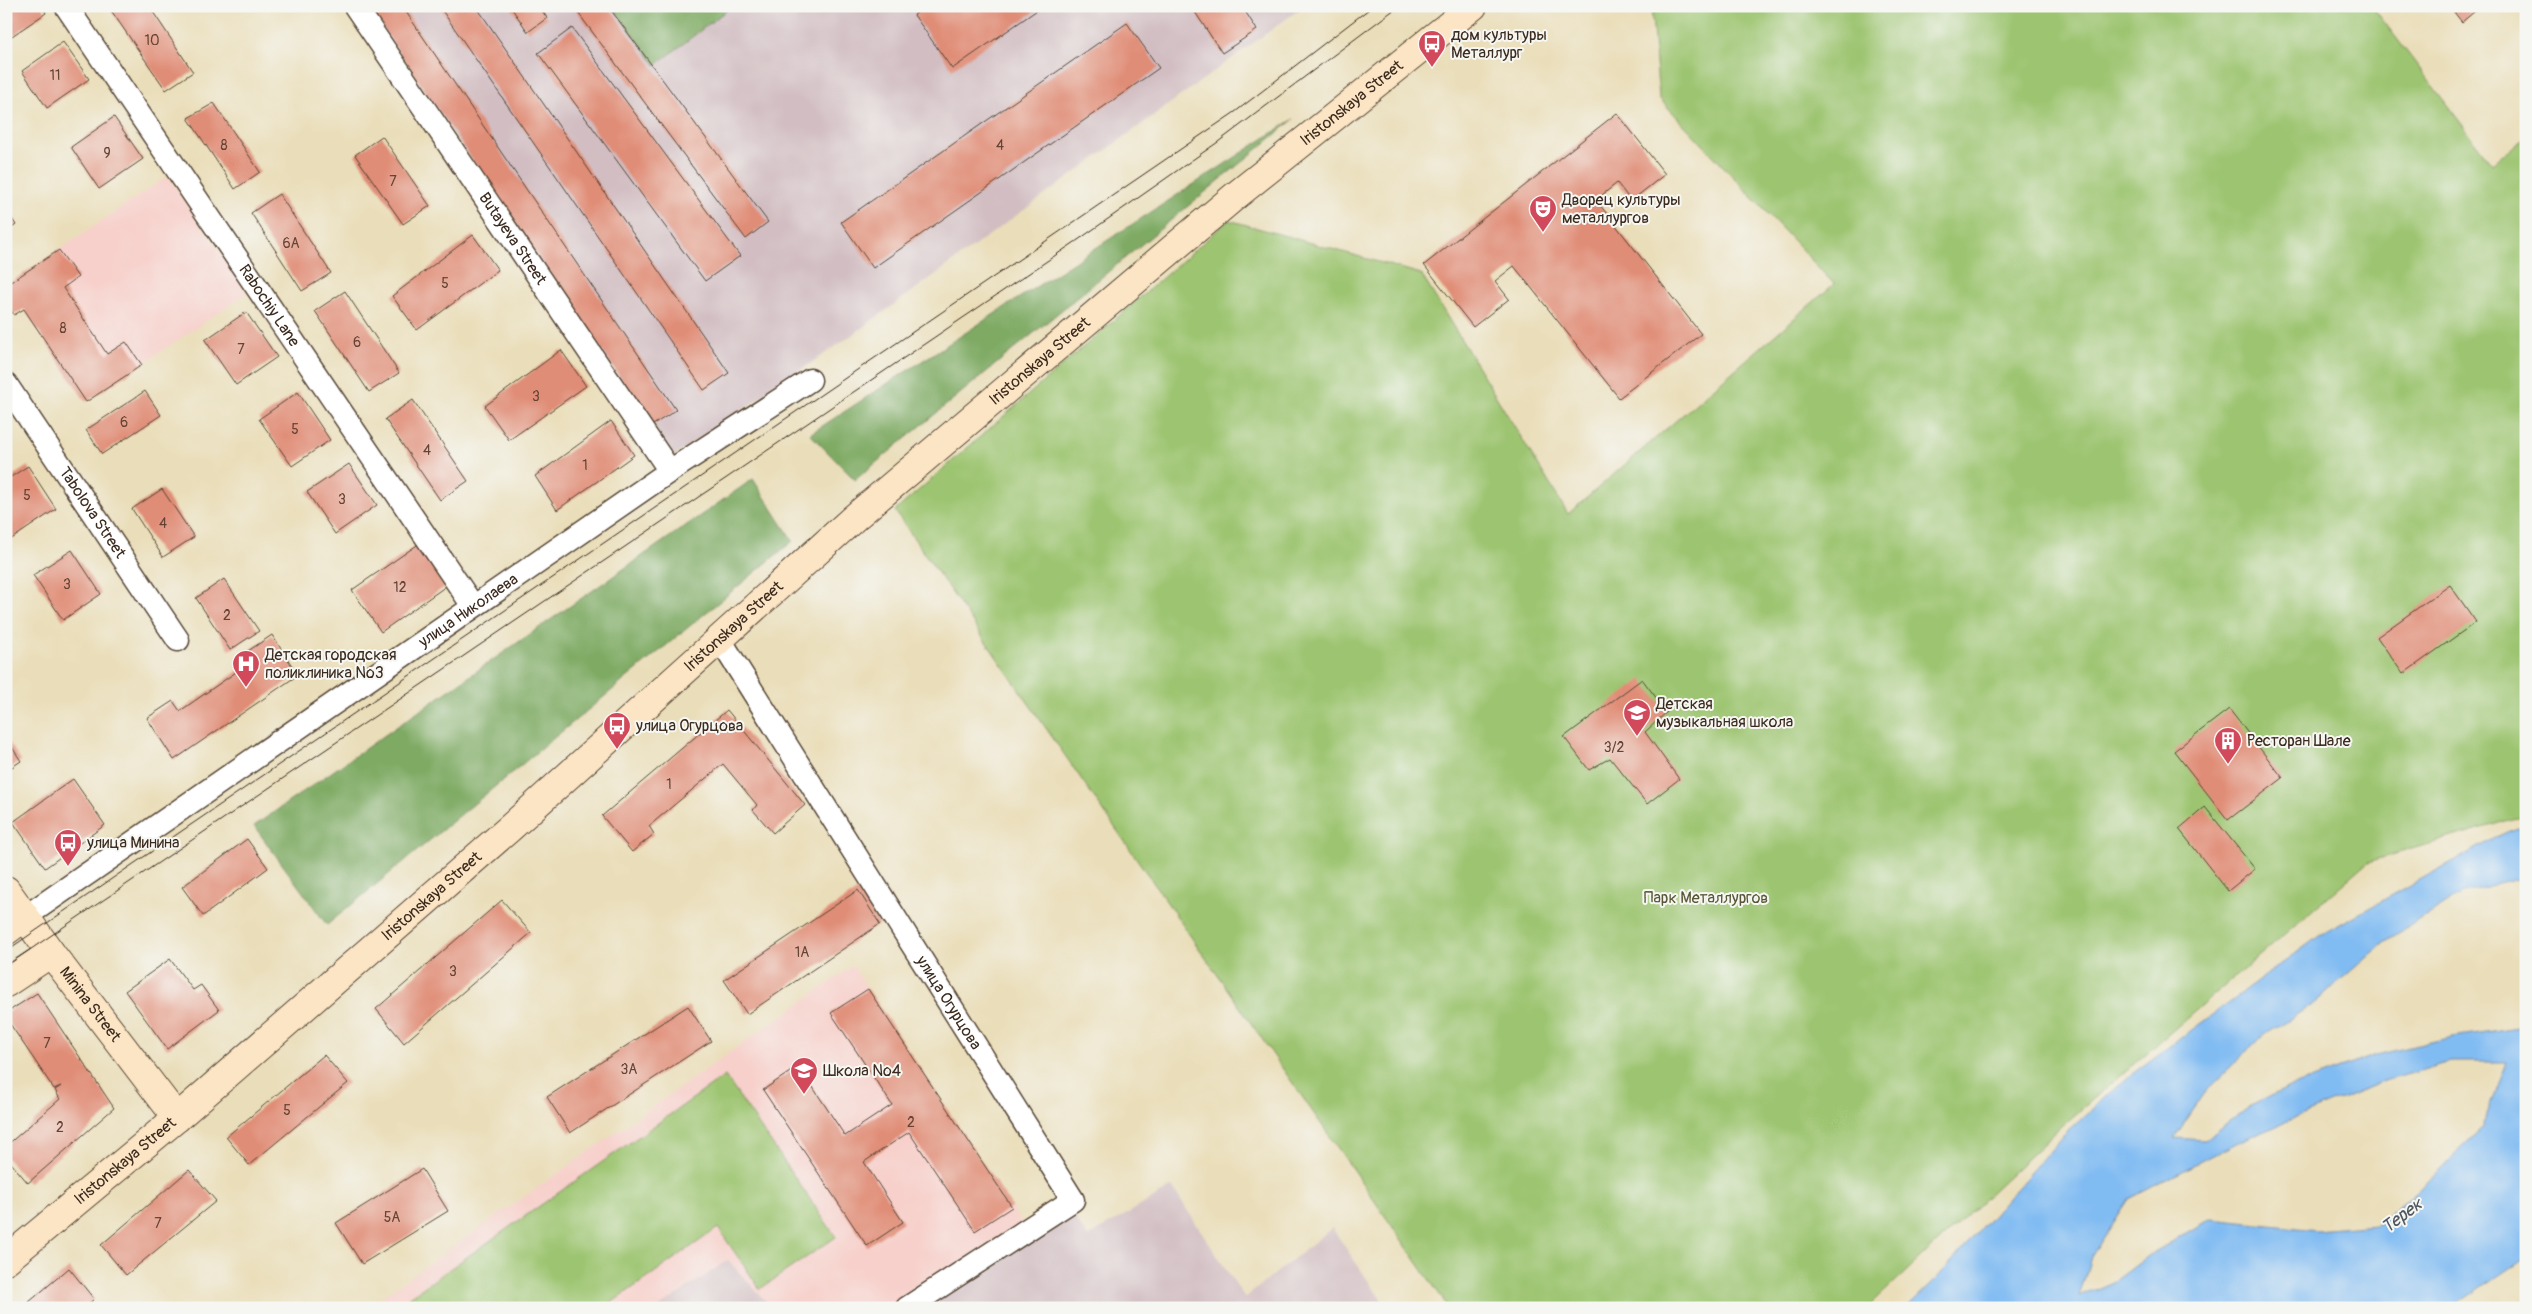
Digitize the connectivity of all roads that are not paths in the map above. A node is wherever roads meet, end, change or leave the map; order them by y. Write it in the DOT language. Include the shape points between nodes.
graph roads {
  1 [pos="66,6"];
  2 [pos="355,6"];
  3 [pos="1473,6"];
  4 [pos="810,380"];
  5 [pos="6,384"];
  6 [pos="670,471"];
  7 [pos="473,606"];
  8 [pos="719,638"];
  9 [pos="178,640"];
  10 [pos="6,890"];
  11 [pos="16,924"];
  12 [pos="51,953"];
  13 [pos="6,983"];
  14 [pos="177,1118"];
  15 [pos="6,1260"];
  16 [pos="907,1308"];
  1 -- 7 [label="street, Rabochiy Lane"];
  2 -- 6 [label="street, Butayeva Street"];
  3 -- 8 [label="main road, Iristonskaya Street" via="1219,210 854,518"];
  4 -- 6 [label="street, улица Николаева"];
  5 -- 9 [label="street, Tabolova Street"];
  6 -- 7 [label="street, улица Николаева"];
  7 -- 11 [label="street, улица Николаева"];
  8 -- 14 [label="main road, Iristonskaya Street" via="510,828"];
  8 -- 16 [label="street, улица Огурцова" via="1073,1200"];
  10 -- 11 [label="main road, Minina Street"];
  11 -- 12 [label="main road, Minina Street"];
  12 -- 13 [label="main road"];
  12 -- 14 [label="main road, Minina Street"];
  14 -- 15 [label="main road, Iristonskaya Street"];
}
